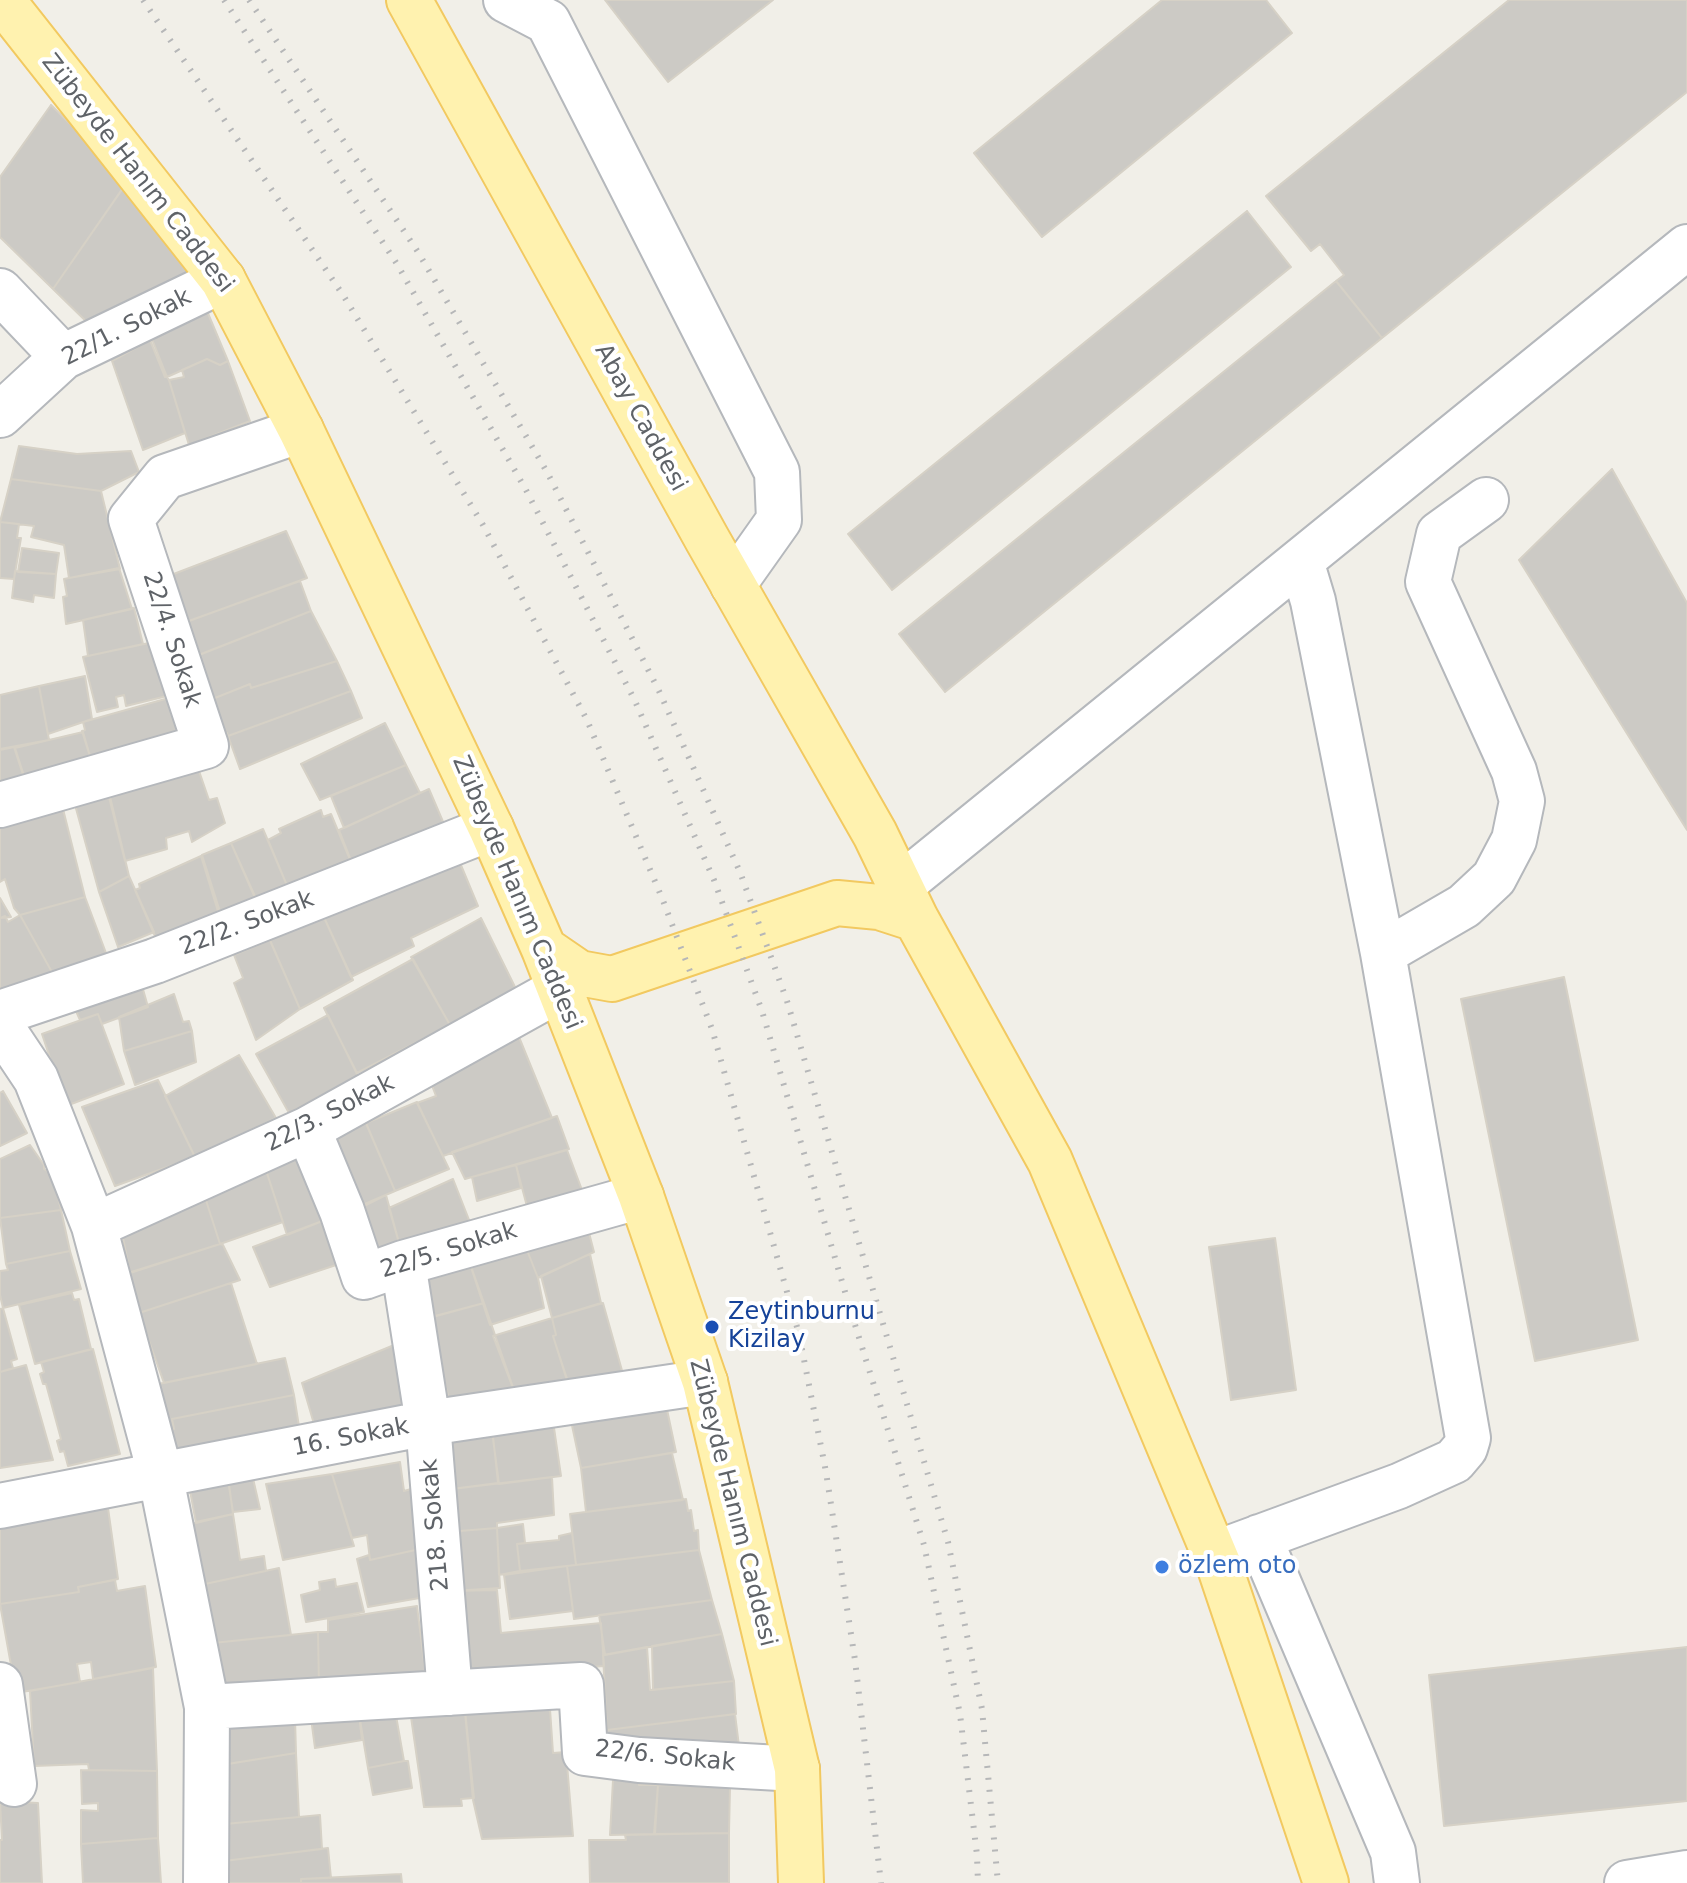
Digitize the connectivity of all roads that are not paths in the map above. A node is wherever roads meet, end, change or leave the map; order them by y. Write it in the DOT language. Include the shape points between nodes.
graph roads {
  1 [pos="2,0"];
  2 [pos="409,0"];
  3 [pos="506,0"];
  4 [pos="1687,247"];
  5 [pos="223,280"];
  6 [pos="0,291"];
  7 [pos="63,357"];
  8 [pos="0,415"];
  9 [pos="301,430"];
  10 [pos="1486,500"];
  11 [pos="1301,561"];
  12 [pos="733,585"];
  13 [pos="0,805"];
  14 [pos="491,828"];
  15 [pos="875,834"];
  16 [pos="837,903"];
  17 [pos="908,903"];
  18 [pos="544,949"];
  19 [pos="1383,953"];
  20 [pos="612,979"];
  21 [pos="560,989"];
  22 [pos="0,1013"];
  23 [pos="0,1025"];
  24 [pos="586,1057"];
  25 [pos="18,1086"];
  26 [pos="308,1129"];
  27 [pos="641,1196"];
  28 [pos="94,1226"];
  29 [pos="403,1263"];
  30 [pos="705,1382"];
  31 [pos="428,1423"];
  32 [pos="160,1473"];
  33 [pos="0,1506"];
  34 [pos="1259,1537"];
  35 [pos="1214,1554"];
  36 [pos="0,1685"];
  37 [pos="450,1693"];
  38 [pos="207,1707"];
  39 [pos="797,1769"];
  40 [pos="14,1784"];
  41 [pos="1687,1873"];
  42 [pos="206,1883"];
  43 [pos="801,1883"];
  44 [pos="1326,1883"];
  45 [pos="1397,1883"];
  46 [pos="1627,1883"];
  1 -- 5 [label="main road, Zübeyde Hanım Caddesi"];
  2 -- 12 [label="main road, Abay Caddesi"];
  3 -- 12 [label="street" via="548,22 777,472 779,520"];
  4 -- 11 [label="street"];
  5 -- 7 [label="street, 22/1. Sokak"];
  5 -- 9 [label="main road, Zübeyde Hanım Caddesi"];
  6 -- 7 [label="street"];
  7 -- 8 [label="street, 22/1. Sokak"];
  9 -- 13 [label="street, 22/4. Sokak" via="165,477 131,519 206,746"];
  9 -- 14 [label="main road, Zübeyde Hanım Caddesi"];
  10 -- 19 [label="street" via="1439,534 1428,582 1514,771 1522,801 1514,840 1494,878 1464,906"];
  11 -- 17 [label="street"];
  11 -- 19 [label="street"];
  12 -- 15 [label="main road, Abay Caddesi"];
  14 -- 18 [label="main road, Zübeyde Hanım Caddesi"];
  14 -- 22 [label="street, 22/2. Sokak" via="155,961"];
  15 -- 16 [label="main road" via="861,871"];
  15 -- 17 [label="main road, Abay Caddesi"];
  16 -- 17 [label="main road"];
  16 -- 20 [label="main road"];
  17 -- 35 [label="main road, Abay Caddesi" via="1050,1161"];
  18 -- 20 [label="main road" via="579,973"];
  18 -- 21 [label="main road, Zübeyde Hanım Caddesi"];
  19 -- 34 [label="street" via="1468,1438 1454,1461"];
  20 -- 24 [label="main road" via="591,1017"];
  21 -- 24 [label="main road, Zübeyde Hanım Caddesi"];
  21 -- 26 [label="street, 22/3. Sokak"];
  23 -- 25 [label="street"];
  24 -- 27 [label="main road, Zübeyde Hanım Caddesi"];
  25 -- 28 [label="street"];
  26 -- 28 [label="street, 22/3. Sokak"];
  26 -- 29 [label="street, 22/5. Sokak" via="364,1277"];
  27 -- 29 [label="street, 22/5. Sokak"];
  27 -- 30 [label="main road, Zübeyde Hanım Caddesi"];
  28 -- 32 [label="street"];
  29 -- 31 [label="street, 218. Sokak"];
  30 -- 31 [label="street, 16. Sokak"];
  30 -- 39 [label="main road, Zübeyde Hanım Caddesi"];
  31 -- 32 [label="street, 16. Sokak"];
  31 -- 37 [label="street, 218. Sokak"];
  32 -- 33 [label="street, 16. Sokak"];
  32 -- 38 [label="street"];
  34 -- 35 [label="street"];
  34 -- 45 [label="street" via="1393,1852"];
  35 -- 44 [label="main road, Abay Caddesi"];
  36 -- 40 [label="street"];
  37 -- 38 [label="street"];
  37 -- 39 [label="street, 22/6. Sokak" via="581,1685 585,1753"];
  38 -- 42 [label="street"];
  39 -- 43 [label="main road, Zübeyde Hanım Caddesi"];
  41 -- 46 [label="street"];
}
